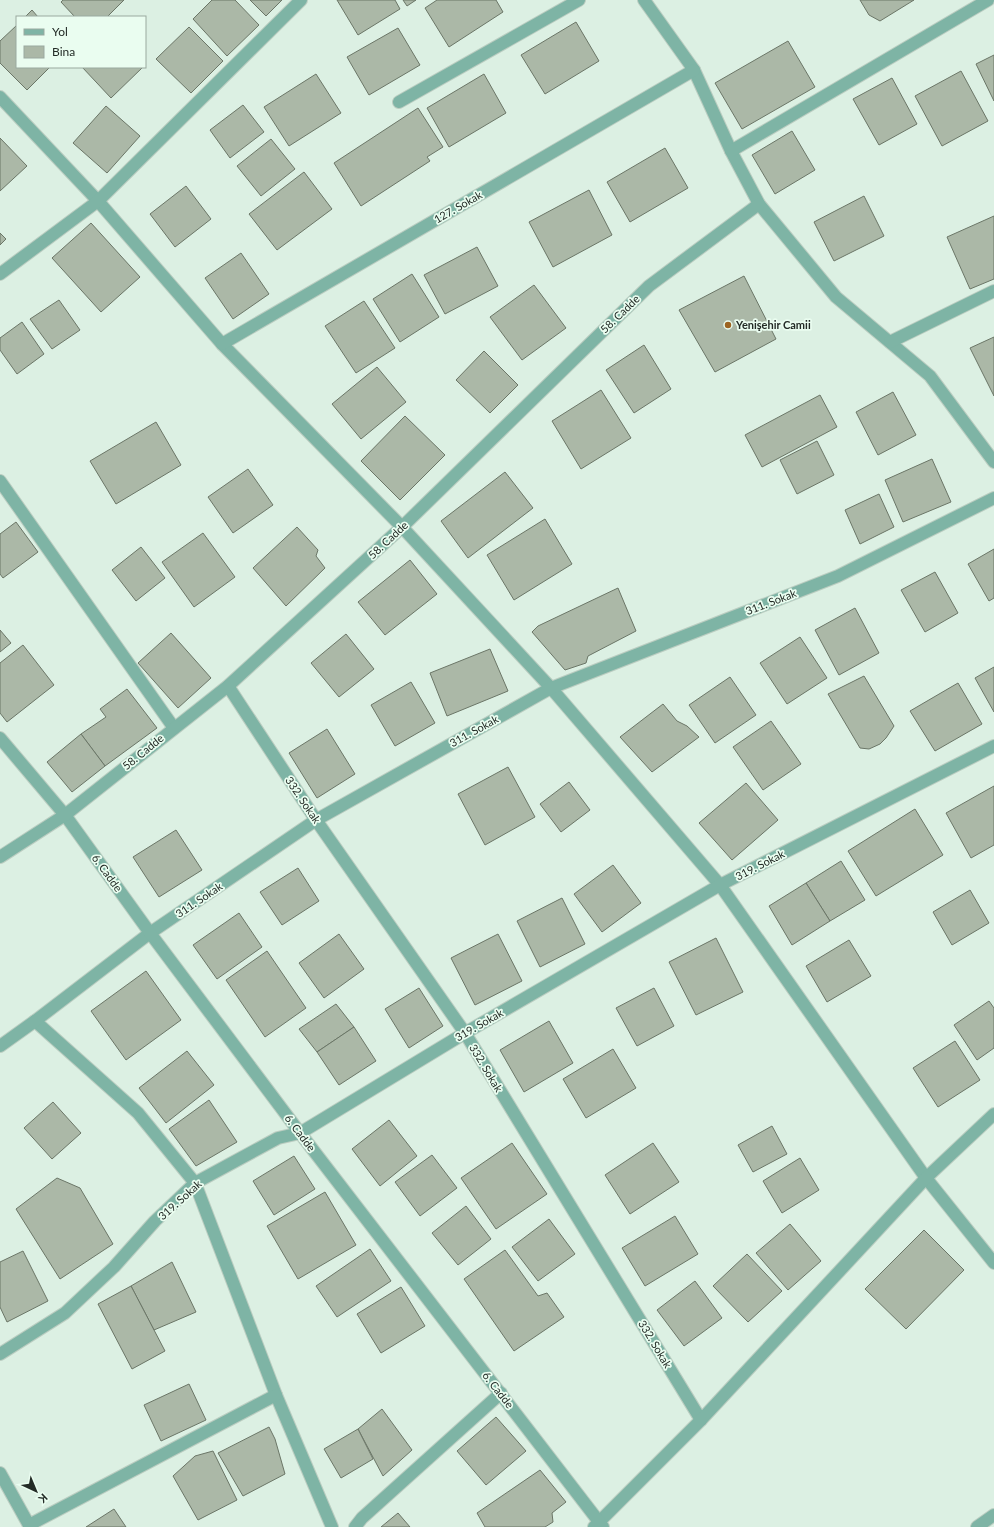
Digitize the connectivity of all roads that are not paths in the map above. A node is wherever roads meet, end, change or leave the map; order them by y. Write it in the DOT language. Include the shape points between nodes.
graph roads {
  1 [pos="301,0"];
  2 [pos="579,0"];
  3 [pos="644,0"];
  4 [pos="988,0"];
  5 [pos="694,70"];
  6 [pos="0,98"];
  7 [pos="399,102"];
  8 [pos="731,151"];
  9 [pos="98,201"];
  10 [pos="759,204"];
  11 [pos="0,274"];
  12 [pos="994,291"];
  13 [pos="890,342"];
  14 [pos="222,344"];
  15 [pos="994,462"];
  16 [pos="0,481"];
  17 [pos="994,498"];
  18 [pos="402,528"];
  19 [pos="228,686"];
  20 [pos="551,688"];
  21 [pos="174,728"];
  22 [pos="0,738"];
  23 [pos="994,746"];
  24 [pos="65,815"];
  25 [pos="316,820"];
  26 [pos="0,857"];
  27 [pos="720,885"];
  28 [pos="150,933"];
  29 [pos="35,1021"];
  30 [pos="465,1033"];
  31 [pos="0,1046"];
  32 [pos="994,1114"];
  33 [pos="300,1133"];
  34 [pos="926,1178"];
  35 [pos="195,1183"];
  36 [pos="994,1263"];
  37 [pos="0,1354"];
  38 [pos="501,1393"];
  39 [pos="276,1394"];
  40 [pos="701,1420"];
  41 [pos="0,1473"];
  42 [pos="994,1515"];
  43 [pos="599,1525"];
  44 [pos="29,1526"];
  45 [pos="332,1527"];
  46 [pos="356,1527"];
  47 [pos="977,1527"];
  1 -- 9 [label="street"];
  2 -- 7 [label="street"];
  3 -- 5 [label="street"];
  4 -- 8 [label="street"];
  5 -- 8 [label="street"];
  5 -- 14 [label="street, 127. Sokak"];
  6 -- 9 [label="street"];
  8 -- 10 [label="street"];
  9 -- 11 [label="street"];
  9 -- 14 [label="street"];
  10 -- 13 [label="street" via="836,297"];
  10 -- 18 [label="street, 58. Cadde" via="649,286"];
  12 -- 13 [label="street"];
  13 -- 15 [label="street" via="930,376"];
  14 -- 18 [label="street"];
  16 -- 21 [label="street"];
  17 -- 20 [label="street, 311. Sokak" via="838,576"];
  18 -- 19 [label="street, 58. Cadde"];
  18 -- 20 [label="street"];
  19 -- 21 [label="street, 58. Cadde"];
  19 -- 25 [label="street, 332. Sokak"];
  20 -- 25 [label="street, 311. Sokak"];
  20 -- 27 [label="street"];
  21 -- 24 [label="street, 58. Cadde"];
  22 -- 24 [label="street, 6. Cadde"];
  23 -- 27 [label="street, 319. Sokak"];
  24 -- 26 [label="street, 58. Cadde"];
  24 -- 28 [label="street, 6. Cadde"];
  25 -- 28 [label="street, 311. Sokak"];
  25 -- 30 [label="street, 332. Sokak"];
  27 -- 30 [label="street, 319. Sokak"];
  27 -- 34 [label="street"];
  28 -- 29 [label="street, 311. Sokak"];
  28 -- 33 [label="street, 6. Cadde"];
  29 -- 31 [label="street, 311. Sokak"];
  29 -- 35 [label="street" via="138,1113"];
  30 -- 33 [label="street, 319. Sokak"];
  30 -- 40 [label="street, 332. Sokak"];
  32 -- 34 [label="street"];
  33 -- 35 [label="street, 319. Sokak" via="278,1138"];
  33 -- 38 [label="street, 6. Cadde"];
  34 -- 36 [label="street"];
  34 -- 40 [label="street"];
  35 -- 37 [label="street, 319. Sokak" via="155,1221 114,1267 65,1313"];
  35 -- 39 [label="street"];
  38 -- 43 [label="street, 6. Cadde"];
  38 -- 46 [label="street" via="362,1518"];
  39 -- 44 [label="street"];
  39 -- 45 [label="street"];
  40 -- 43 [label="street"];
  41 -- 44 [label="street"];
  42 -- 47 [label="street"];
}
